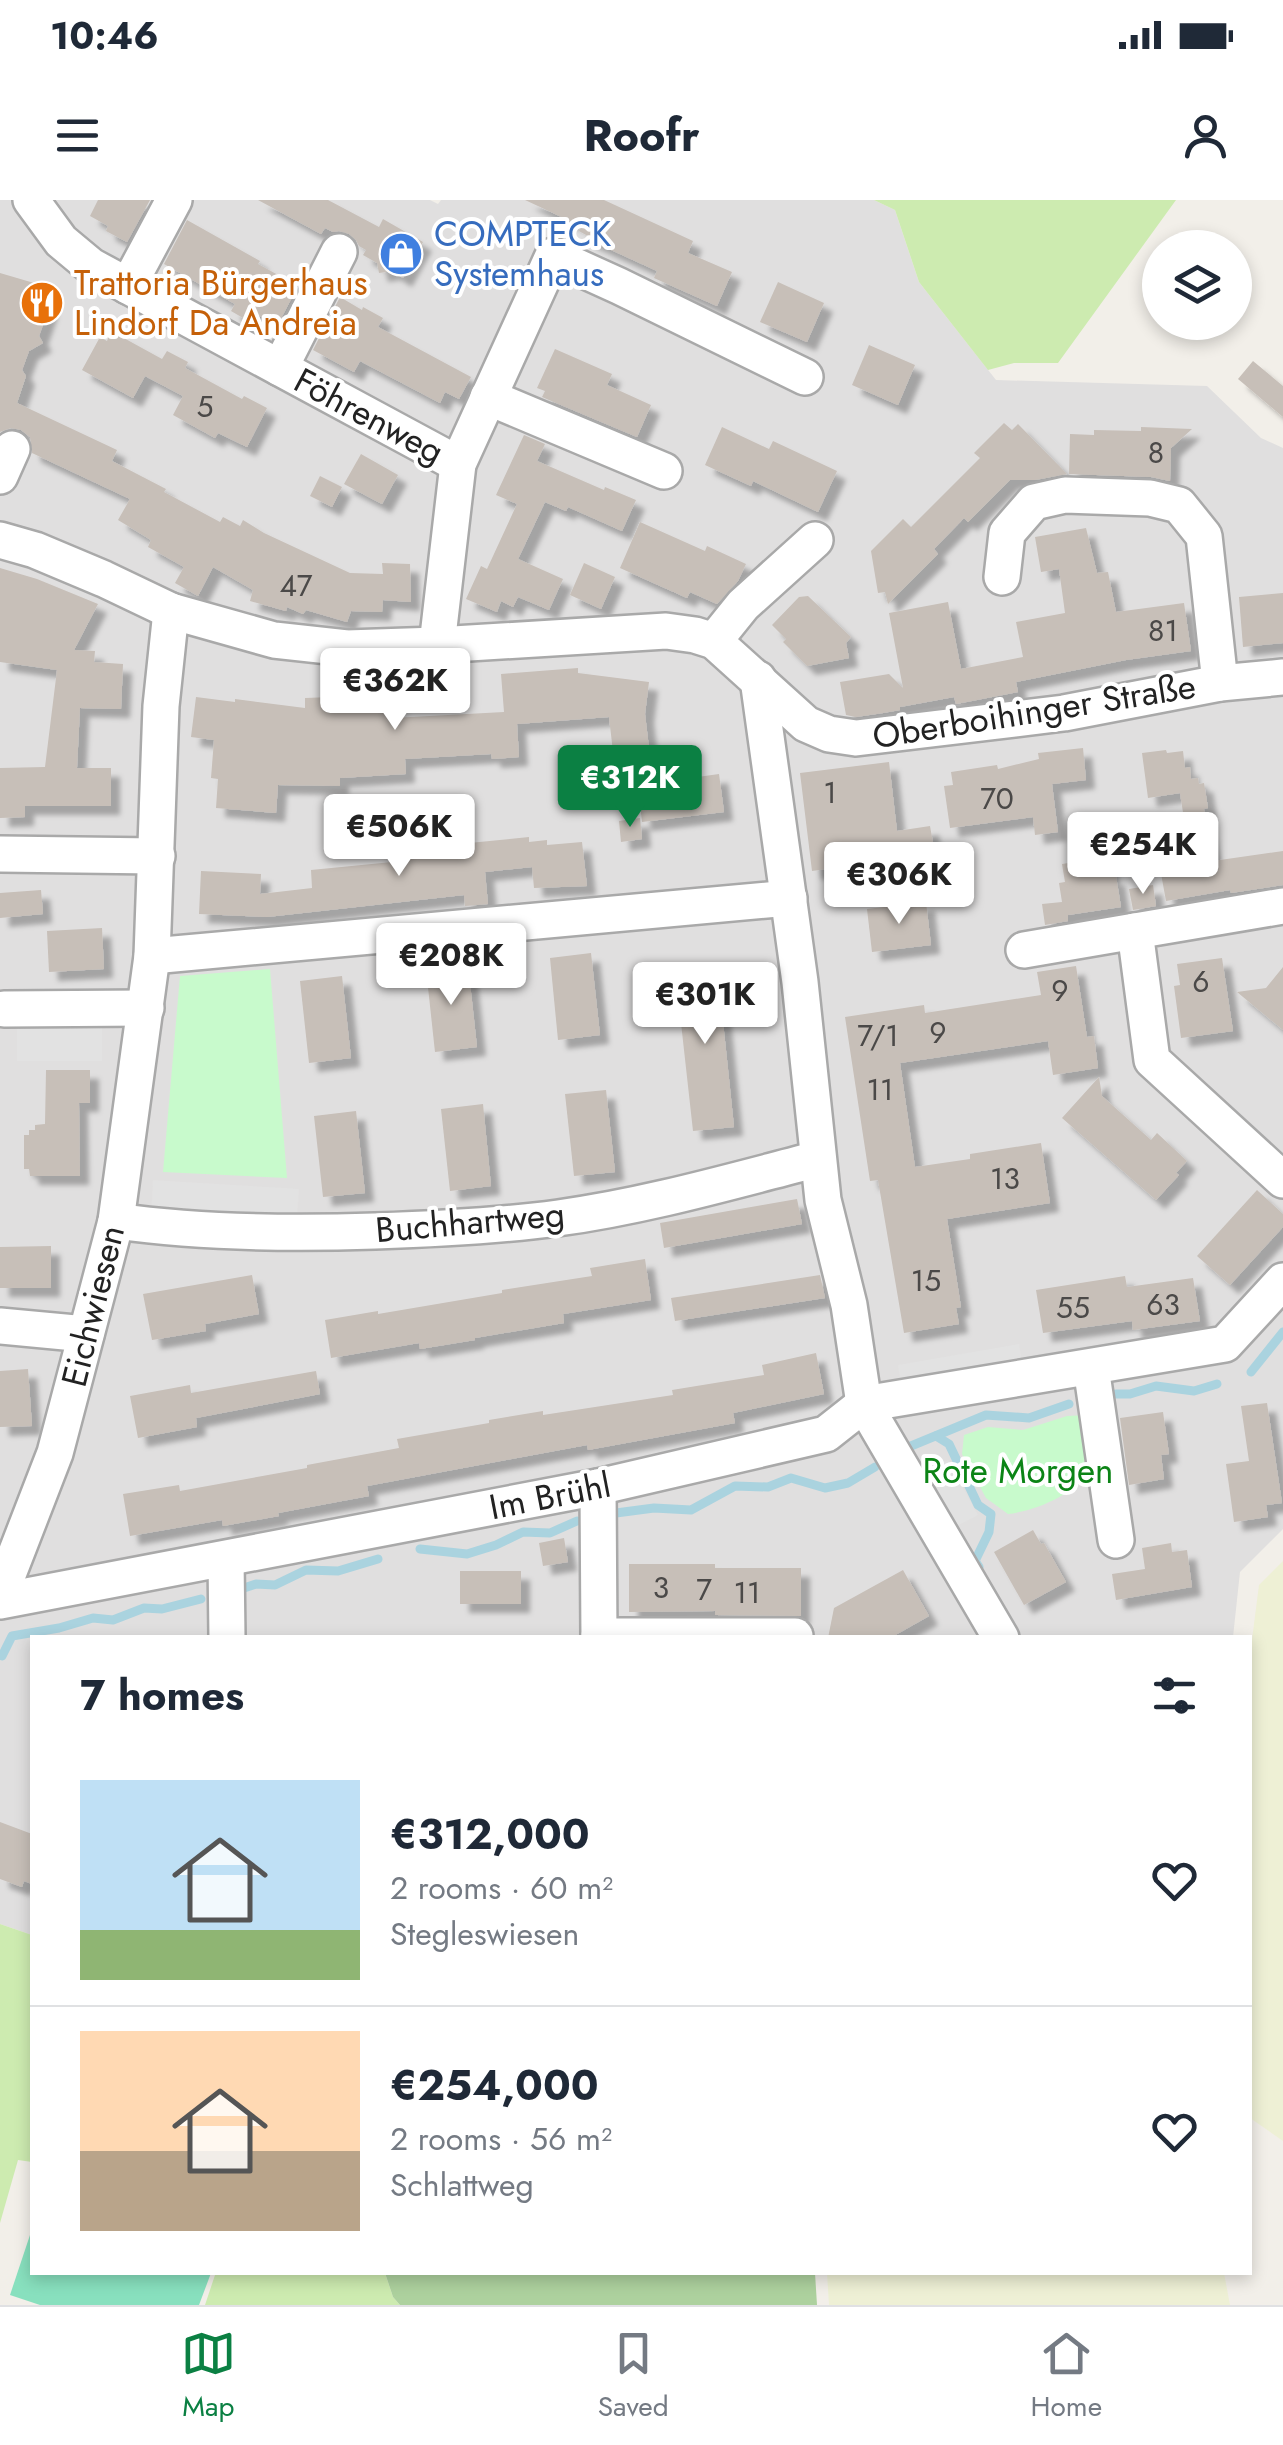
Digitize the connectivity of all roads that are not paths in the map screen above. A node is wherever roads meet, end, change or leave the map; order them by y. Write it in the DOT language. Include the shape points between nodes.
graph roads {
  1 [pos="31,200"];
  2 [pos="174,200"];
  3 [pos="339,252"];
  4 [pos="128,286"];
  5 [pos="280,368"];
  6 [pos="804,377"];
  7 [pos="488,397"];
  8 [pos="458,464"];
  9 [pos="664,472"];
  10 [pos="0,540"];
  11 [pos="816,540"];
  12 [pos="1002,576"];
  13 [pos="170,611"];
  14 [pos="714,641"];
  15 [pos="437,646"];
  16 [pos="1283,677"];
  17 [pos="758,679"];
  18 [pos="1220,683"];
  19 [pos="0,854"];
  20 [pos="157,856"];
  21 [pos="789,898"];
  22 [pos="1283,906"];
  23 [pos="1135,931"];
  24 [pos="1024,950"];
  25 [pos="152,956"];
  26 [pos="146,1008"];
  27 [pos="4,1009"];
  28 [pos="818,1159"];
  29 [pos="1283,1180"];
  30 [pos="116,1222"];
  31 [pos="1283,1281"];
  32 [pos="0,1326"];
  33 [pos="86,1334"];
  34 [pos="1090,1367"];
  35 [pos="864,1404"];
  36 [pos="598,1487"];
  37 [pos="1116,1540"];
  38 [pos="226,1558"];
  39 [pos="0,1598"];
  40 [pos="227,1635"];
  41 [pos="599,1635"];
  42 [pos="999,1635"];
  1 -- 4 [label="street, Föhrenweg" via="61,241"];
  2 -- 4 [label="street"];
  3 -- 5 [label="street, Föhrenweg"];
  4 -- 5 [label="street, Föhrenweg"];
  5 -- 8 [label="street, Föhrenweg"];
  6 -- 7 [label="street" via="552,256"];
  7 -- 8 [label="street"];
  7 -- 9 [label="street"];
  8 -- 15 [label="street"];
  10 -- 13 [label="street, Oberboihinger Straße"];
  11 -- 14 [label="street"];
  12 -- 18 [label="street" via="1007,533 1034,502 1065,495 1150,498 1179,506 1204,536"];
  13 -- 15 [label="street, Oberboihinger Straße" via="274,640 347,648"];
  13 -- 20 [label="street, Eichwiesen"];
  14 -- 15 [label="street, Oberboihinger Straße" via="666,631"];
  14 -- 17 [label="street, Oberboihinger Straße"];
  16 -- 18 [label="street, Oberboihinger Straße"];
  17 -- 18 [label="street, Oberboihinger Straße" via="806,724 856,738 1064,713"];
  17 -- 21 [label="street"];
  19 -- 20 [label="street"];
  20 -- 25 [label="street, Eichwiesen"];
  21 -- 25 [label="street"];
  21 -- 28 [label="street"];
  22 -- 23 [label="street"];
  23 -- 24 [label="street"];
  23 -- 29 [label="street" via="1152,1060"];
  25 -- 26 [label="street, Eichwiesen"];
  26 -- 27 [label="street"];
  26 -- 30 [label="street, Eichwiesen"];
  28 -- 30 [label="street, Buchhartweg" via="558,1218 471,1226 308,1233"];
  28 -- 35 [label="street"];
  30 -- 33 [label="street, Eichwiesen"];
  31 -- 34 [label="street, Im Brühl" via="1225,1344"];
  32 -- 33 [label="street"];
  33 -- 39 [label="street, Eichwiesen" via="55,1453"];
  34 -- 35 [label="street, Im Brühl"];
  34 -- 37 [label="street"];
  35 -- 36 [label="street, Im Brühl" via="826,1434"];
  35 -- 42 [label="street"];
  36 -- 38 [label="street, Im Brühl"];
  36 -- 41 [label="street"];
  38 -- 39 [label="street, Im Brühl"];
  38 -- 40 [label="street"];
}
